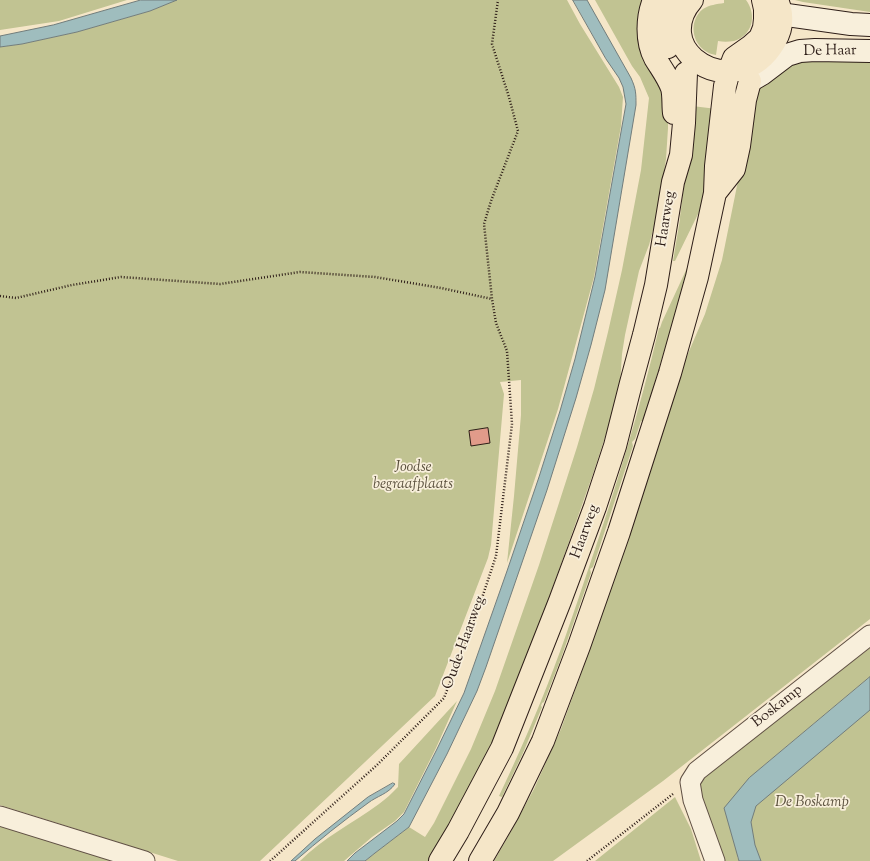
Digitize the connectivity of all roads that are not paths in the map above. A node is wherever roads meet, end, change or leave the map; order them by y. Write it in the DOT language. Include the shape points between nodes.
graph roads {
  1 [pos="654,0"];
  2 [pos="672,0"];
  3 [pos="692,0"];
  4 [pos="774,5"];
  5 [pos="870,21"];
  6 [pos="870,25"];
  7 [pos="777,36"];
  8 [pos="870,51"];
  9 [pos="686,73"];
  10 [pos="737,78"];
  11 [pos="673,182"];
  12 [pos="870,635"];
  13 [pos="0,816"];
  14 [pos="145,861"];
  15 [pos="440,861"];
  16 [pos="480,861"];
  17 [pos="714,861"];
  1 -- 11 [label="main road, Haarweg" via="650,16 650,41 654,56 673,90"];
  2 -- 9 [label="main road" via="664,31 671,55"];
  3 -- 10 [label="main road" via="686,7 680,23 680,39 683,45 690,56 701,64"];
  4 -- 5 [label="street" via="792,4 853,14"];
  4 -- 6 [label="street, De Haar" via="851,24"];
  4 -- 7 [label="main road" via="780,25"];
  4 -- 10 [label="main road" via="765,19 760,38 734,58"];
  7 -- 8 [label="street, De Haar" via="823,40"];
  7 -- 10 [label="main road" via="766,54"];
  8 -- 10 [label="street, De Haar" via="800,51 787,55 762,74"];
  9 -- 10 [label="main road" via="712,84"];
  9 -- 11 [label="main road, Haarweg" via="681,155"];
  10 -- 16 [label="main road, Haarweg" via="716,166 715,193 697,277 670,373 621,526 543,742 508,813"];
  11 -- 15 [label="main road, Haarweg" via="656,285 646,328 615,446 595,507 536,666 502,748"];
  12 -- 17 [label="street, Boskamp" via="697,771 690,782 693,800"];
  13 -- 14 [label="street"];
}
